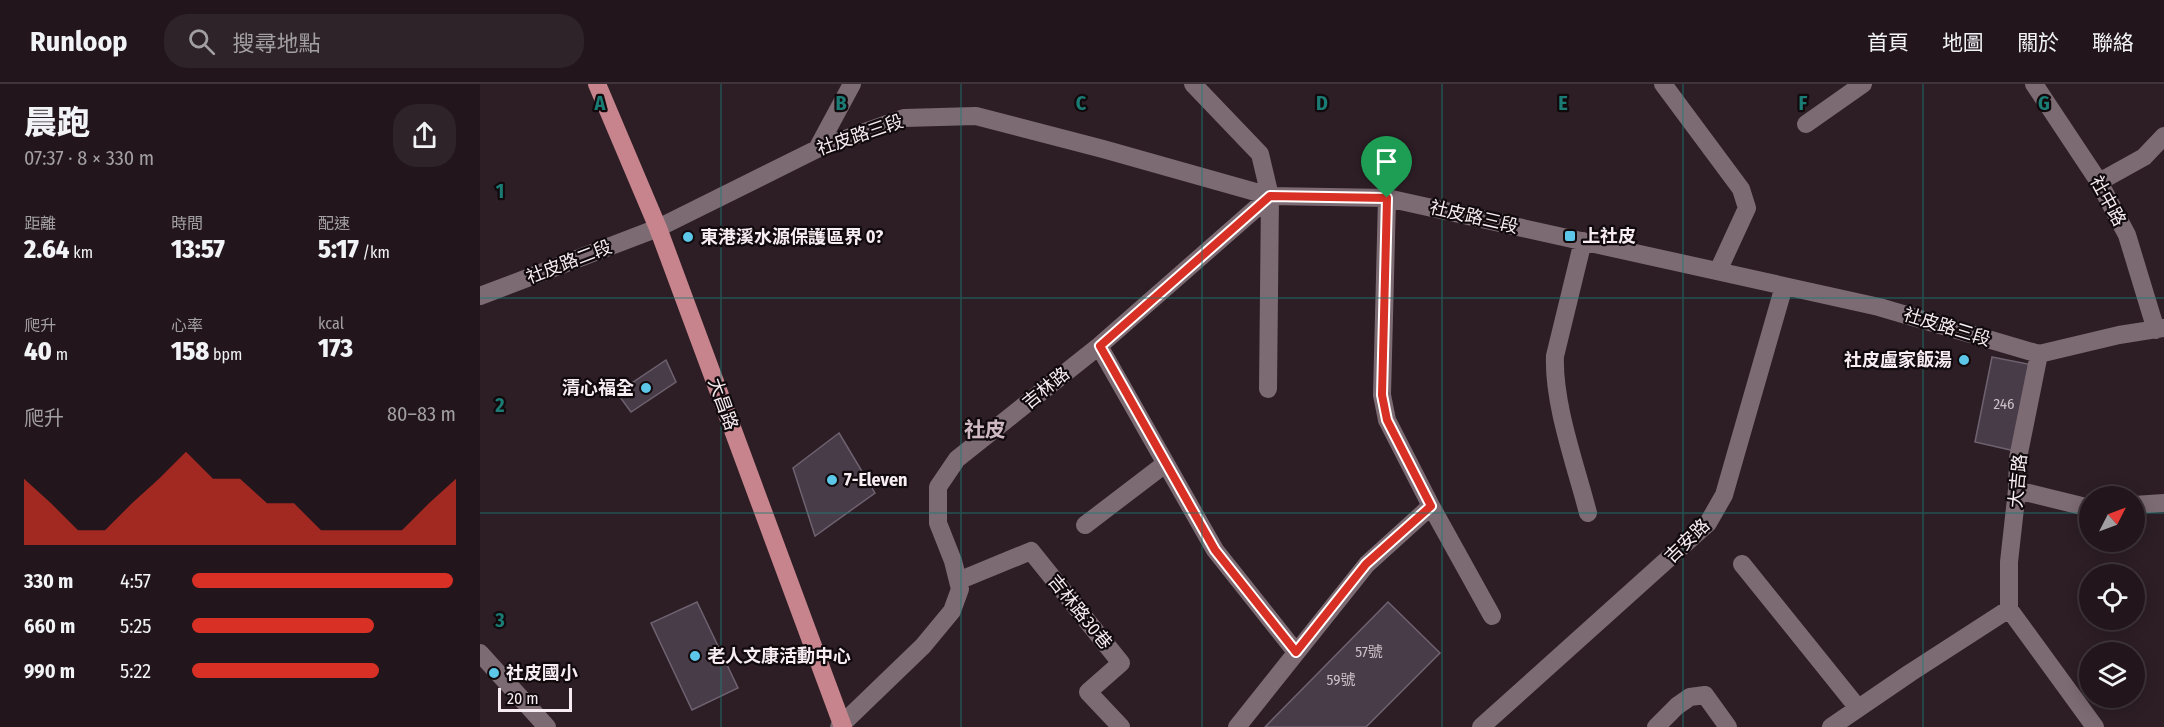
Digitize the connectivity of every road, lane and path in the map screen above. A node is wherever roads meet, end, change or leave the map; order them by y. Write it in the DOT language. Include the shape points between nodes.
graph roads {
  1 [pos="597,84"];
  2 [pos="852,84"];
  3 [pos="1193,84"];
  4 [pos="1663,84"];
  5 [pos="1863,84"];
  6 [pos="2034,84"];
  7 [pos="1806,124"];
  8 [pos="2164,136"];
  9 [pos="817,149"];
  10 [pos="2099,182"];
  11 [pos="1270,196"];
  12 [pos="1387,198"];
  13 [pos="658,228"];
  14 [pos="1583,241"];
  15 [pos="1718,271"];
  16 [pos="1784,286"];
  17 [pos="480,296"];
  18 [pos="2160,329"];
  19 [pos="1100,346"];
  20 [pos="2039,354"];
  21 [pos="1268,389"];
  22 [pos="1165,464"];
  23 [pos="2018,490"];
  24 [pos="2164,503"];
  25 [pos="2145,504"];
  26 [pos="2079,505"];
  27 [pos="1431,506"];
  28 [pos="1588,513"];
  29 [pos="1085,525"];
  30 [pos="1742,564"];
  31 [pos="958,580"];
  32 [pos="2009,609"];
  33 [pos="1492,616"];
  34 [pos="1296,652"];
  35 [pos="480,653"];
  36 [pos="1858,708"];
  37 [pos="841,726"];
  38 [pos="547,727"];
  39 [pos="1121,727"];
  40 [pos="1237,727"];
  41 [pos="1481,727"];
  42 [pos="1656,727"];
  43 [pos="1728,727"];
  44 [pos="1831,727"];
  45 [pos="2096,727"];
  1 -- 13 [label="main road, 大昌路"];
  2 -- 9 [label="street"];
  3 -- 11 [label="street" via="1260,153"];
  4 -- 15 [label="street" via="1741,189 1747,208"];
  5 -- 7 [label="street"];
  6 -- 10 [label="street, 社中路"];
  8 -- 10 [label="street" via="2144,157"];
  9 -- 11 [label="street, 社皮路三段" via="904,118 976,116"];
  9 -- 13 [label="street, 社皮路三段"];
  10 -- 18 [label="street, 社中路" via="2127,235"];
  11 -- 12 [label="street, 社皮路三段"];
  11 -- 19 [label="street, 吉林路"];
  11 -- 21 [label="street"];
  12 -- 14 [label="street, 社皮路三段"];
  12 -- 27 [label="street" via="1382,395 1387,420"];
  13 -- 17 [label="street, 社皮路二段"];
  13 -- 37 [label="main road, 大昌路"];
  14 -- 15 [label="street, 社皮路三段"];
  14 -- 28 [label="street" via="1555,371 1557,394"];
  15 -- 16 [label="street, 社皮路三段"];
  16 -- 20 [label="street, 社皮路三段" via="1879,307"];
  16 -- 41 [label="street, 吉安路" via="1724,495 1708,524"];
  18 -- 20 [label="street, 社皮路三段"];
  19 -- 22 [label="street"];
  19 -- 31 [label="street, 吉林路" via="957,459 939,487 938,523"];
  20 -- 23 [label="street, 大吉路" via="2018,458"];
  22 -- 29 [label="street"];
  22 -- 34 [label="street" via="1215,550"];
  23 -- 26 [label="street"];
  23 -- 32 [label="street, 大吉路" via="2009,562"];
  24 -- 25 [label="street"];
  27 -- 33 [label="street"];
  27 -- 34 [label="street" via="1366,564"];
  30 -- 36 [label="street"];
  31 -- 37 [label="street, 吉林路" via="960,589 945,620"];
  31 -- 39 [label="street, 吉林路30巷" via="1031,551 1120,663 1088,692"];
  32 -- 36 [label="street"];
  32 -- 45 [label="street"];
  34 -- 40 [label="street"];
  35 -- 38 [label="street"];
  36 -- 44 [label="street"];
  42 -- 43 [label="street" via="1690,697 1705,695"];
}
